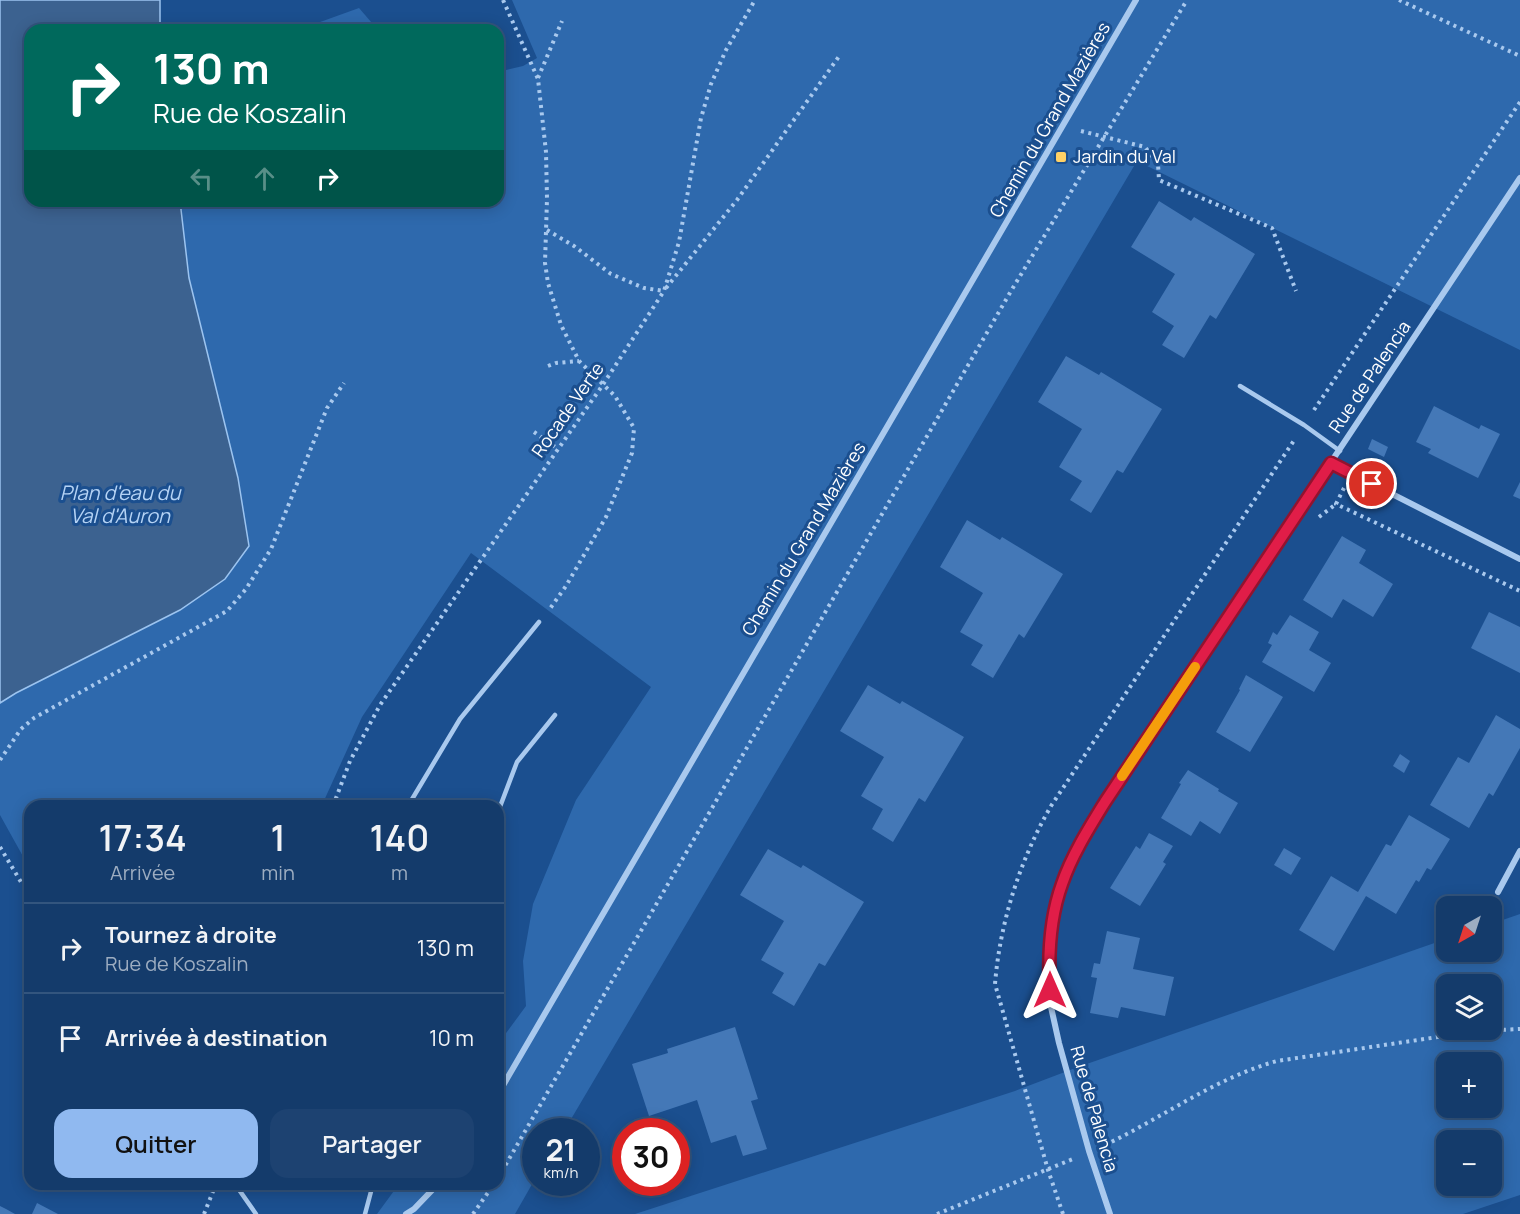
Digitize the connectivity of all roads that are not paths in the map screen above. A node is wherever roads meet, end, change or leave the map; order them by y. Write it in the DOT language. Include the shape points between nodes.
graph roads {
  1 [pos="1136,0"];
  2 [pos="1520,178"];
  3 [pos="1240,386"];
  4 [pos="1340,451"];
  5 [pos="1331,463"];
  6 [pos="1520,559"];
  7 [pos="539,622"];
  8 [pos="555,716"];
  9 [pos="412,800"];
  10 [pos="503,800"];
  11 [pos="1520,851"];
  12 [pos="1498,892"];
  13 [pos="504,1084"];
  14 [pos="239,1190"];
  15 [pos="371,1190"];
  16 [pos="432,1190"];
  17 [pos="255,1214"];
  18 [pos="365,1214"];
  19 [pos="406,1214"];
  20 [pos="1110,1214"];
  1 -- 13 [label="street, Chemin du Grand Mazières"];
  2 -- 4 [label="street, Rue de Palencia"];
  3 -- 4 [label="lane"];
  4 -- 5 [label="street, Rue de Palencia"];
  5 -- 6 [label="street"];
  5 -- 20 [label="street, Rue de Palencia" via="1105,802 1061,885 1051,938 1050,1008"];
  7 -- 9 [label="lane" via="460,719"];
  8 -- 10 [label="lane" via="517,762"];
  11 -- 12 [label="street"];
  14 -- 17 [label="lane"];
  15 -- 18 [label="lane"];
  16 -- 19 [label="street"];
}
